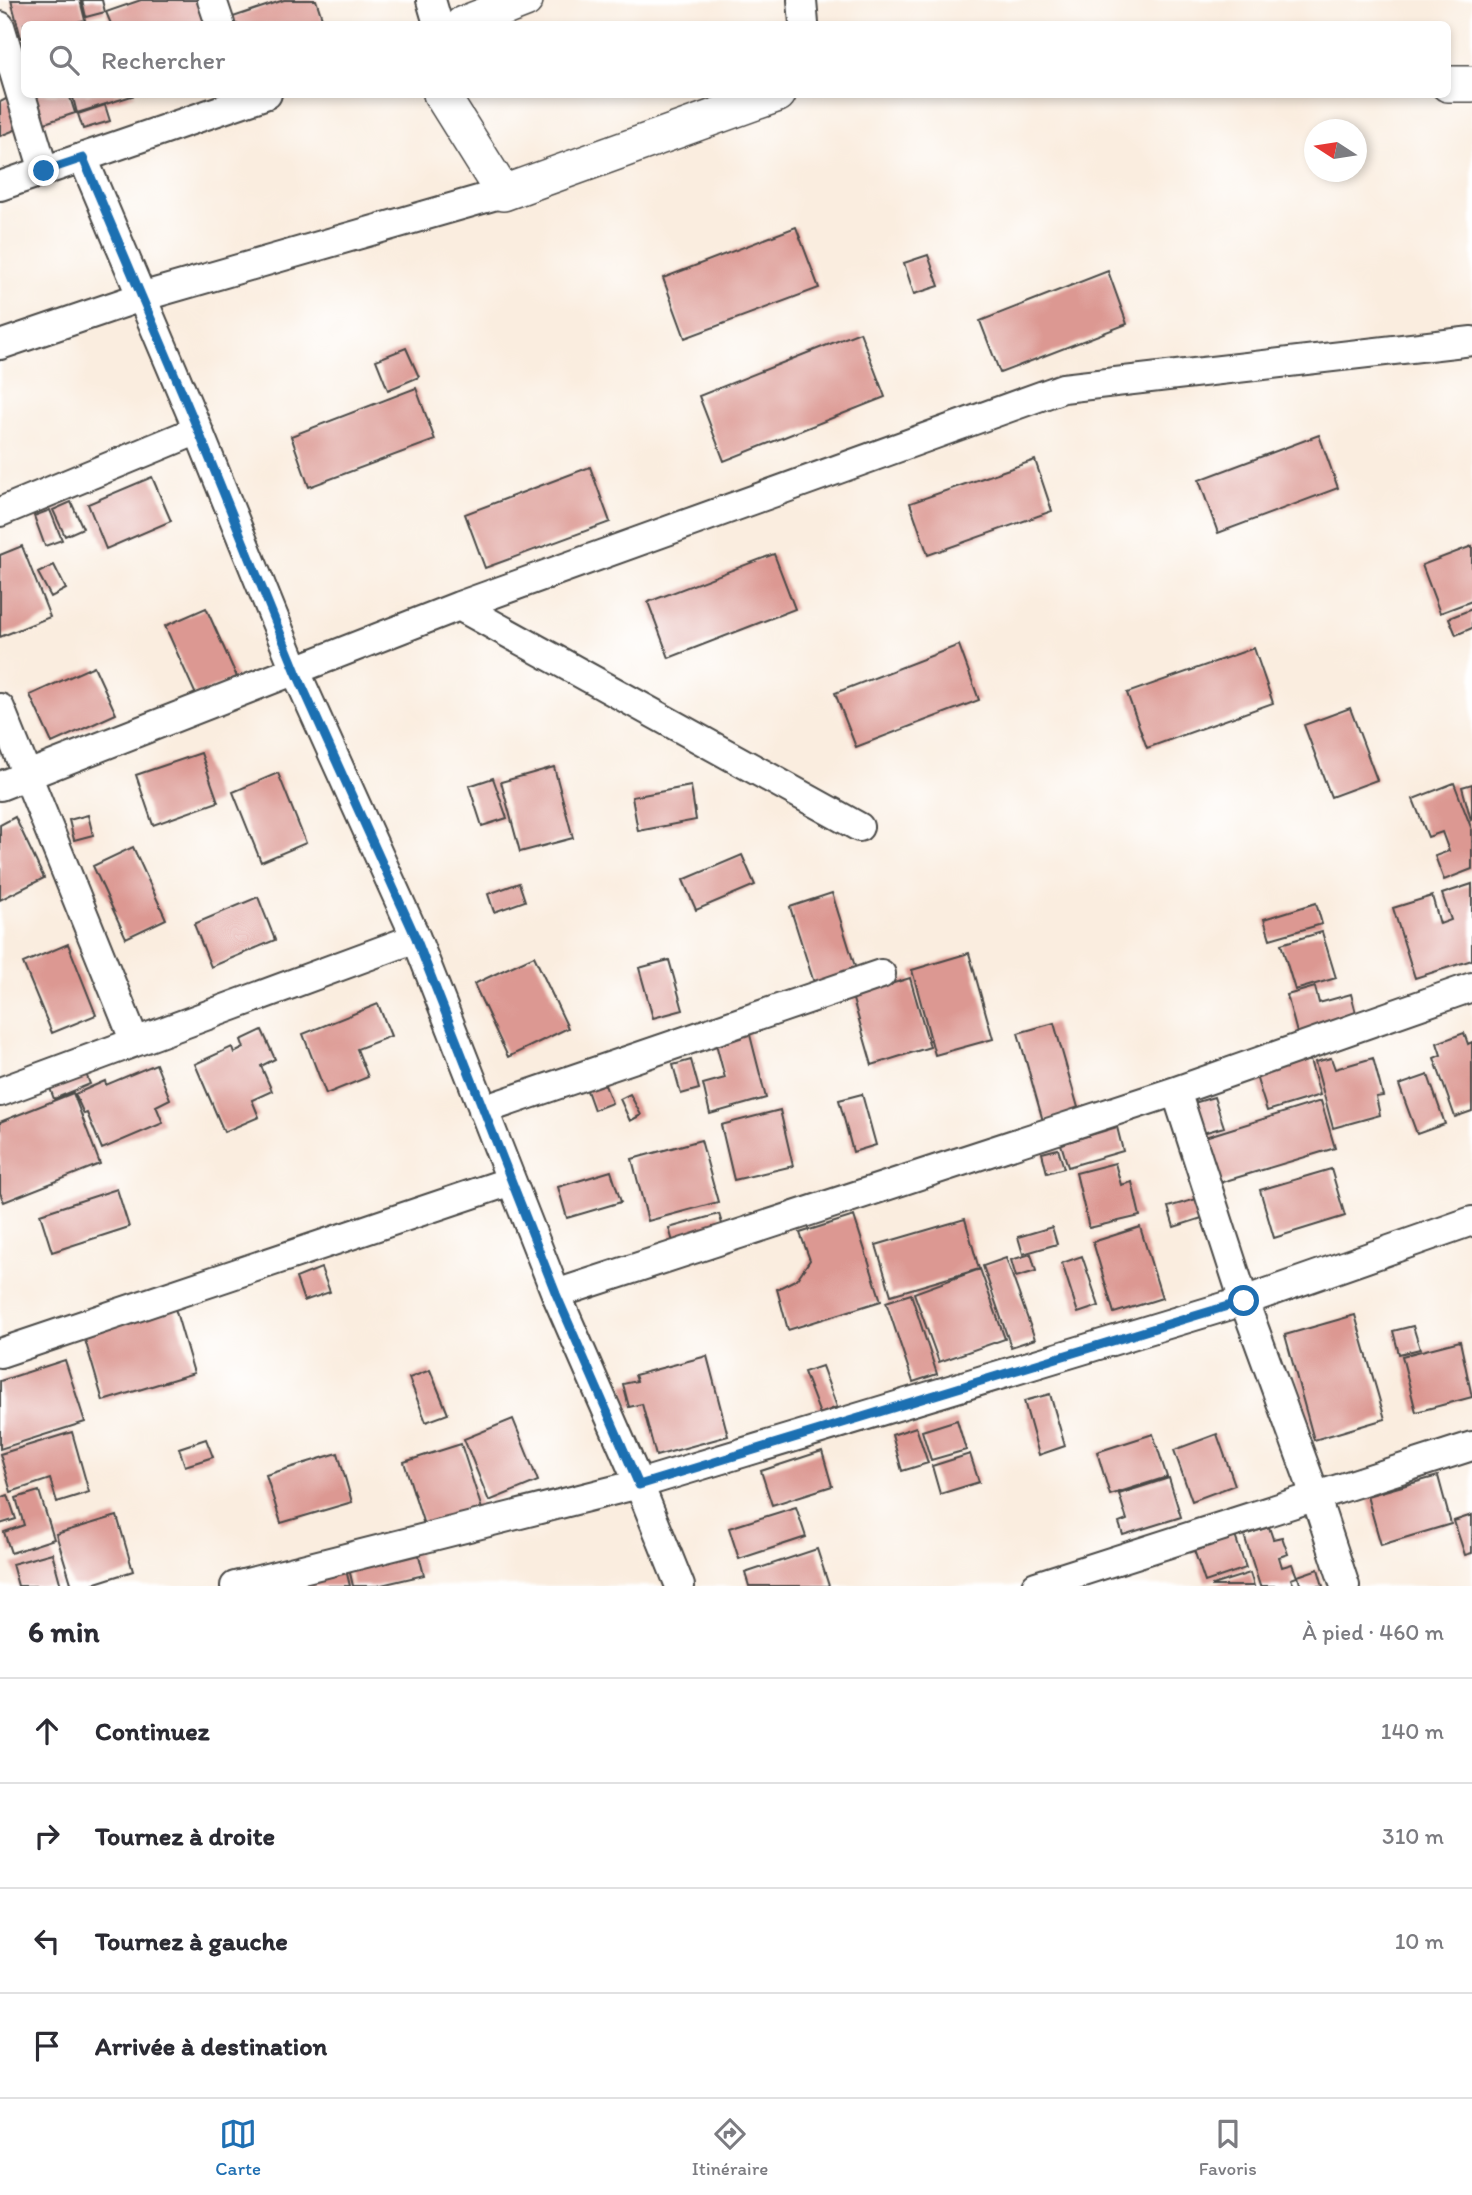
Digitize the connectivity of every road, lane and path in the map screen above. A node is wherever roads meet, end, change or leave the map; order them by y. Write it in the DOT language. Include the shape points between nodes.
graph roads {
  1 [pos="212,0"];
  2 [pos="431,0"];
  3 [pos="525,0"];
  4 [pos="802,0"];
  5 [pos="219,21"];
  6 [pos="437,21"];
  7 [pos="471,21"];
  8 [pos="804,21"];
  9 [pos="0,26"];
  10 [pos="1451,84"];
  11 [pos="1472,84"];
  12 [pos="21,95"];
  13 [pos="22,98"];
  14 [pos="248,98"];
  15 [pos="444,98"];
  16 [pos="767,98"];
  17 [pos="83,158"];
  18 [pos="44,171"];
  19 [pos="0,186"];
  20 [pos="503,193"];
  21 [pos="141,297"];
  22 [pos="1472,341"];
  23 [pos="0,345"];
  24 [pos="198,430"];
  25 [pos="0,512"];
  26 [pos="459,606"];
  27 [pos="296,672"];
  28 [pos="0,708"];
  29 [pos="27,775"];
  30 [pos="0,786"];
  31 [pos="859,827"];
  32 [pos="416,938"];
  33 [pos="881,974"];
  34 [pos="1472,987"];
  35 [pos="135,1042"];
  36 [pos="1176,1091"];
  37 [pos="0,1092"];
  38 [pos="483,1110"];
  39 [pos="512,1181"];
  40 [pos="1472,1221"];
  41 [pos="556,1294"];
  42 [pos="1244,1301"];
  43 [pos="0,1353"];
  44 [pos="1472,1447"];
  45 [pos="639,1485"];
  46 [pos="1315,1495"];
  47 [pos="235,1586"];
  48 [pos="680,1586"];
  49 [pos="1036,1586"];
  50 [pos="1345,1586"];
  1 -- 5 [label="street"];
  2 -- 6 [label="street"];
  3 -- 7 [label="street"];
  4 -- 8 [label="street"];
  9 -- 12 [label="street"];
  10 -- 11 [label="street"];
  13 -- 18 [label="street"];
  14 -- 17 [label="street"];
  15 -- 20 [label="street"];
  16 -- 20 [label="street"];
  17 -- 18 [label="street"];
  17 -- 21 [label="street"];
  18 -- 19 [label="street"];
  20 -- 21 [label="street"];
  21 -- 23 [label="street"];
  21 -- 24 [label="street"];
  22 -- 26 [label="street" via="1063,388"];
  24 -- 25 [label="street"];
  24 -- 27 [label="street"];
  26 -- 27 [label="street"];
  26 -- 31 [label="street"];
  27 -- 29 [label="street"];
  27 -- 32 [label="street"];
  28 -- 29 [label="street"];
  29 -- 30 [label="street"];
  29 -- 35 [label="street"];
  32 -- 35 [label="street"];
  32 -- 38 [label="street"];
  33 -- 38 [label="street"];
  34 -- 36 [label="street"];
  35 -- 37 [label="street"];
  36 -- 41 [label="street"];
  36 -- 42 [label="street"];
  38 -- 39 [label="street"];
  39 -- 41 [label="street"];
  39 -- 43 [label="street"];
  40 -- 42 [label="street"];
  41 -- 45 [label="street"];
  42 -- 45 [label="street"];
  42 -- 46 [label="street"];
  44 -- 46 [label="street"];
  45 -- 47 [label="street"];
  45 -- 48 [label="street"];
  46 -- 49 [label="street"];
  46 -- 50 [label="street"];
}
